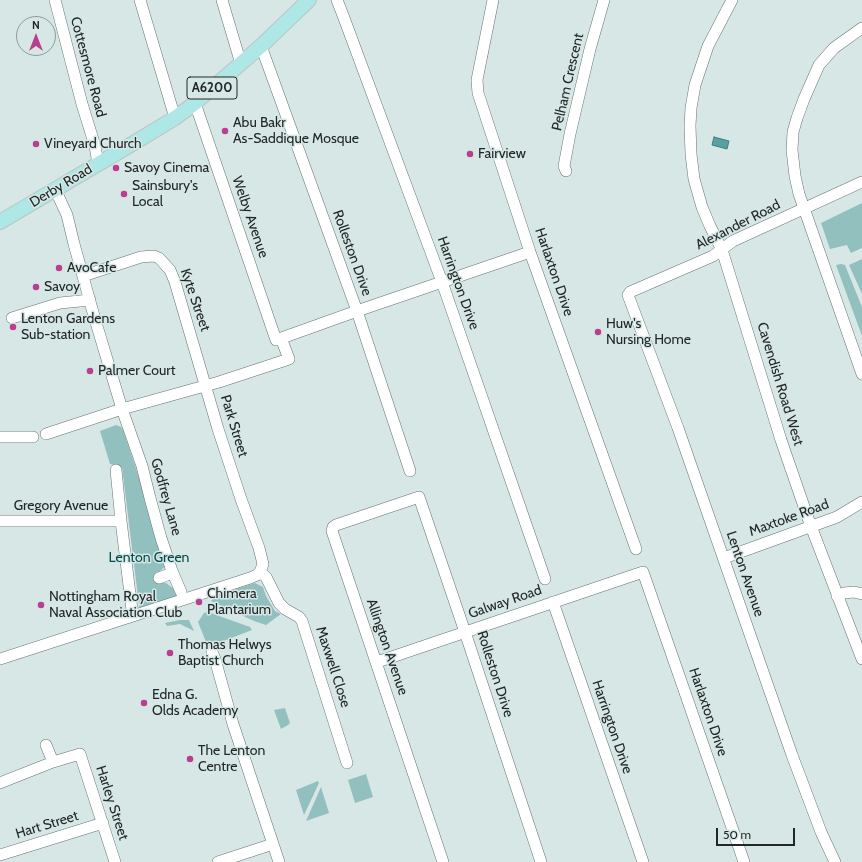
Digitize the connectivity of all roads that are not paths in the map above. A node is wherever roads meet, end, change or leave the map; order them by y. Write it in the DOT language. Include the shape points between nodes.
graph roads {
  1 [pos="55,0"];
  2 [pos="140,0"];
  3 [pos="222,0"];
  4 [pos="336,0"];
  5 [pos="493,0"];
  6 [pos="604,0"];
  7 [pos="732,0"];
  8 [pos="302,3"];
  9 [pos="862,28"];
  10 [pos="261,46"];
  11 [pos="241,64"];
  12 [pos="195,103"];
  13 [pos="175,118"];
  14 [pos="98,164"];
  15 [pos="566,171"];
  16 [pos="862,182"];
  17 [pos="55,189"];
  18 [pos="805,209"];
  19 [pos="0,220"];
  20 [pos="722,250"];
  21 [pos="530,252"];
  22 [pos="83,276"];
  23 [pos="442,282"];
  24 [pos="628,295"];
  25 [pos="90,300"];
  26 [pos="357,311"];
  27 [pos="12,318"];
  28 [pos="279,339"];
  29 [pos="862,374"];
  30 [pos="206,385"];
  31 [pos="122,409"];
  32 [pos="46,434"];
  33 [pos="0,437"];
  34 [pos="33,437"];
  35 [pos="116,470"];
  36 [pos="410,472"];
  37 [pos="419,497"];
  38 [pos="862,502"];
  39 [pos="0,521"];
  40 [pos="121,521"];
  41 [pos="811,527"];
  42 [pos="636,550"];
  43 [pos="724,558"];
  44 [pos="172,571"];
  45 [pos="260,572"];
  46 [pos="643,572"];
  47 [pos="159,578"];
  48 [pos="545,579"];
  49 [pos="181,592"];
  50 [pos="862,594"];
  51 [pos="838,596"];
  52 [pos="553,602"];
  53 [pos="132,616"];
  54 [pos="465,632"];
  55 [pos="212,652"];
  56 [pos="0,659"];
  57 [pos="862,659"];
  58 [pos="377,662"];
  59 [pos="46,745"];
  60 [pos="53,762"];
  61 [pos="347,763"];
  62 [pos="0,783"];
  63 [pos="103,823"];
  64 [pos="273,844"];
  65 [pos="0,855"];
  66 [pos="115,862"];
  67 [pos="218,862"];
  68 [pos="279,862"];
  69 [pos="444,862"];
  70 [pos="542,862"];
  71 [pos="643,862"];
  72 [pos="744,862"];
  73 [pos="835,862"];
  1 -- 14 [label="street, Cottesmore Road"];
  2 -- 13 [label="street"];
  3 -- 11 [label="street"];
  4 -- 23 [label="street, Harrington Drive"];
  5 -- 21 [label="street, Harlaxton Drive" via="477,80 478,94"];
  6 -- 15 [label="street, Pelham Crescent" via="570,134 564,166"];
  7 -- 20 [label="street, Cavendish Road West" via="708,46 695,85 690,126 693,172 697,189 702,207"];
  8 -- 10 [label="main road, Derby Road / A6200"];
  9 -- 18 [label="street" via="834,48 819,65 797,118 792,150 795,176"];
  10 -- 11 [label="main road, Derby Road / A6200"];
  10 -- 26 [label="street, Rolleston Drive"];
  11 -- 12 [label="main road, Derby Road / A6200"];
  12 -- 13 [label="main road, Derby Road / A6200"];
  12 -- 28 [label="street, Welby Avenue"];
  13 -- 14 [label="main road, Derby Road / A6200"];
  14 -- 17 [label="main road, Derby Road / A6200"];
  16 -- 18 [label="street, Alexander Road"];
  17 -- 19 [label="main road, Derby Road / A6200"];
  17 -- 22 [label="street" via="67,216"];
  18 -- 20 [label="street, Alexander Road" via="733,241"];
  18 -- 29 [label="street"];
  20 -- 24 [label="street, Alexander Road"];
  20 -- 41 [label="street, Cavendish Road West"];
  21 -- 23 [label="street"];
  21 -- 42 [label="street, Harlaxton Drive"];
  22 -- 25 [label="street"];
  22 -- 30 [label="street, Kyte Street" via="141,257 159,258 170,270 175,282"];
  23 -- 26 [label="street"];
  23 -- 48 [label="street, Harrington Drive"];
  24 -- 43 [label="street, Lenton Avenue"];
  25 -- 27 [label="street" via="60,303"];
  25 -- 31 [label="street"];
  26 -- 28 [label="street"];
  26 -- 36 [label="street, Rolleston Drive"];
  28 -- 30 [label="street, Welby Avenue" via="289,358"];
  30 -- 31 [label="street, Park Street"];
  30 -- 45 [label="street, Park Street" via="225,451 262,557"];
  31 -- 32 [label="street, Park Street"];
  31 -- 44 [label="street, Godfrey Lane" via="142,466"];
  33 -- 34 [label="street"];
  35 -- 40 [label="street"];
  37 -- 54 [label="street, Rolleston Drive"];
  37 -- 58 [label="street, Allington Avenue" via="336,525 332,530"];
  38 -- 41 [label="street, Maxtoke Road" via="837,517"];
  39 -- 40 [label="street, Gregory Avenue"];
  40 -- 53 [label="street, Gregory Avenue"];
  41 -- 43 [label="street, Maxtoke Road"];
  41 -- 51 [label="street, Cavendish Road West"];
  43 -- 73 [label="street, Lenton Avenue" via="792,755"];
  44 -- 47 [label="street"];
  44 -- 49 [label="street, Godfrey Lane"];
  45 -- 53 [label="street" via="250,578"];
  45 -- 61 [label="street, Maxwell Close" via="266,577 279,603 302,621"];
  46 -- 52 [label="street, Galway Road"];
  46 -- 72 [label="street, Harlaxton Drive"];
  50 -- 51 [label="street" via="854,592"];
  51 -- 57 [label="street, Cavendish Road West"];
  52 -- 54 [label="street, Galway Road"];
  52 -- 71 [label="street, Harrington Drive"];
  53 -- 56 [label="street"];
  54 -- 58 [label="street, Galway Road"];
  54 -- 70 [label="street, Rolleston Drive"];
  55 -- 64 [label="street"];
  58 -- 69 [label="street, Allington Avenue"];
  59 -- 60 [label="street"];
  60 -- 62 [label="street"];
  60 -- 63 [label="street, Harley Street" via="80,754"];
  63 -- 65 [label="street, Hart Street"];
  63 -- 66 [label="street, Harley Street"];
  64 -- 67 [label="street"];
  64 -- 68 [label="street"];
}
